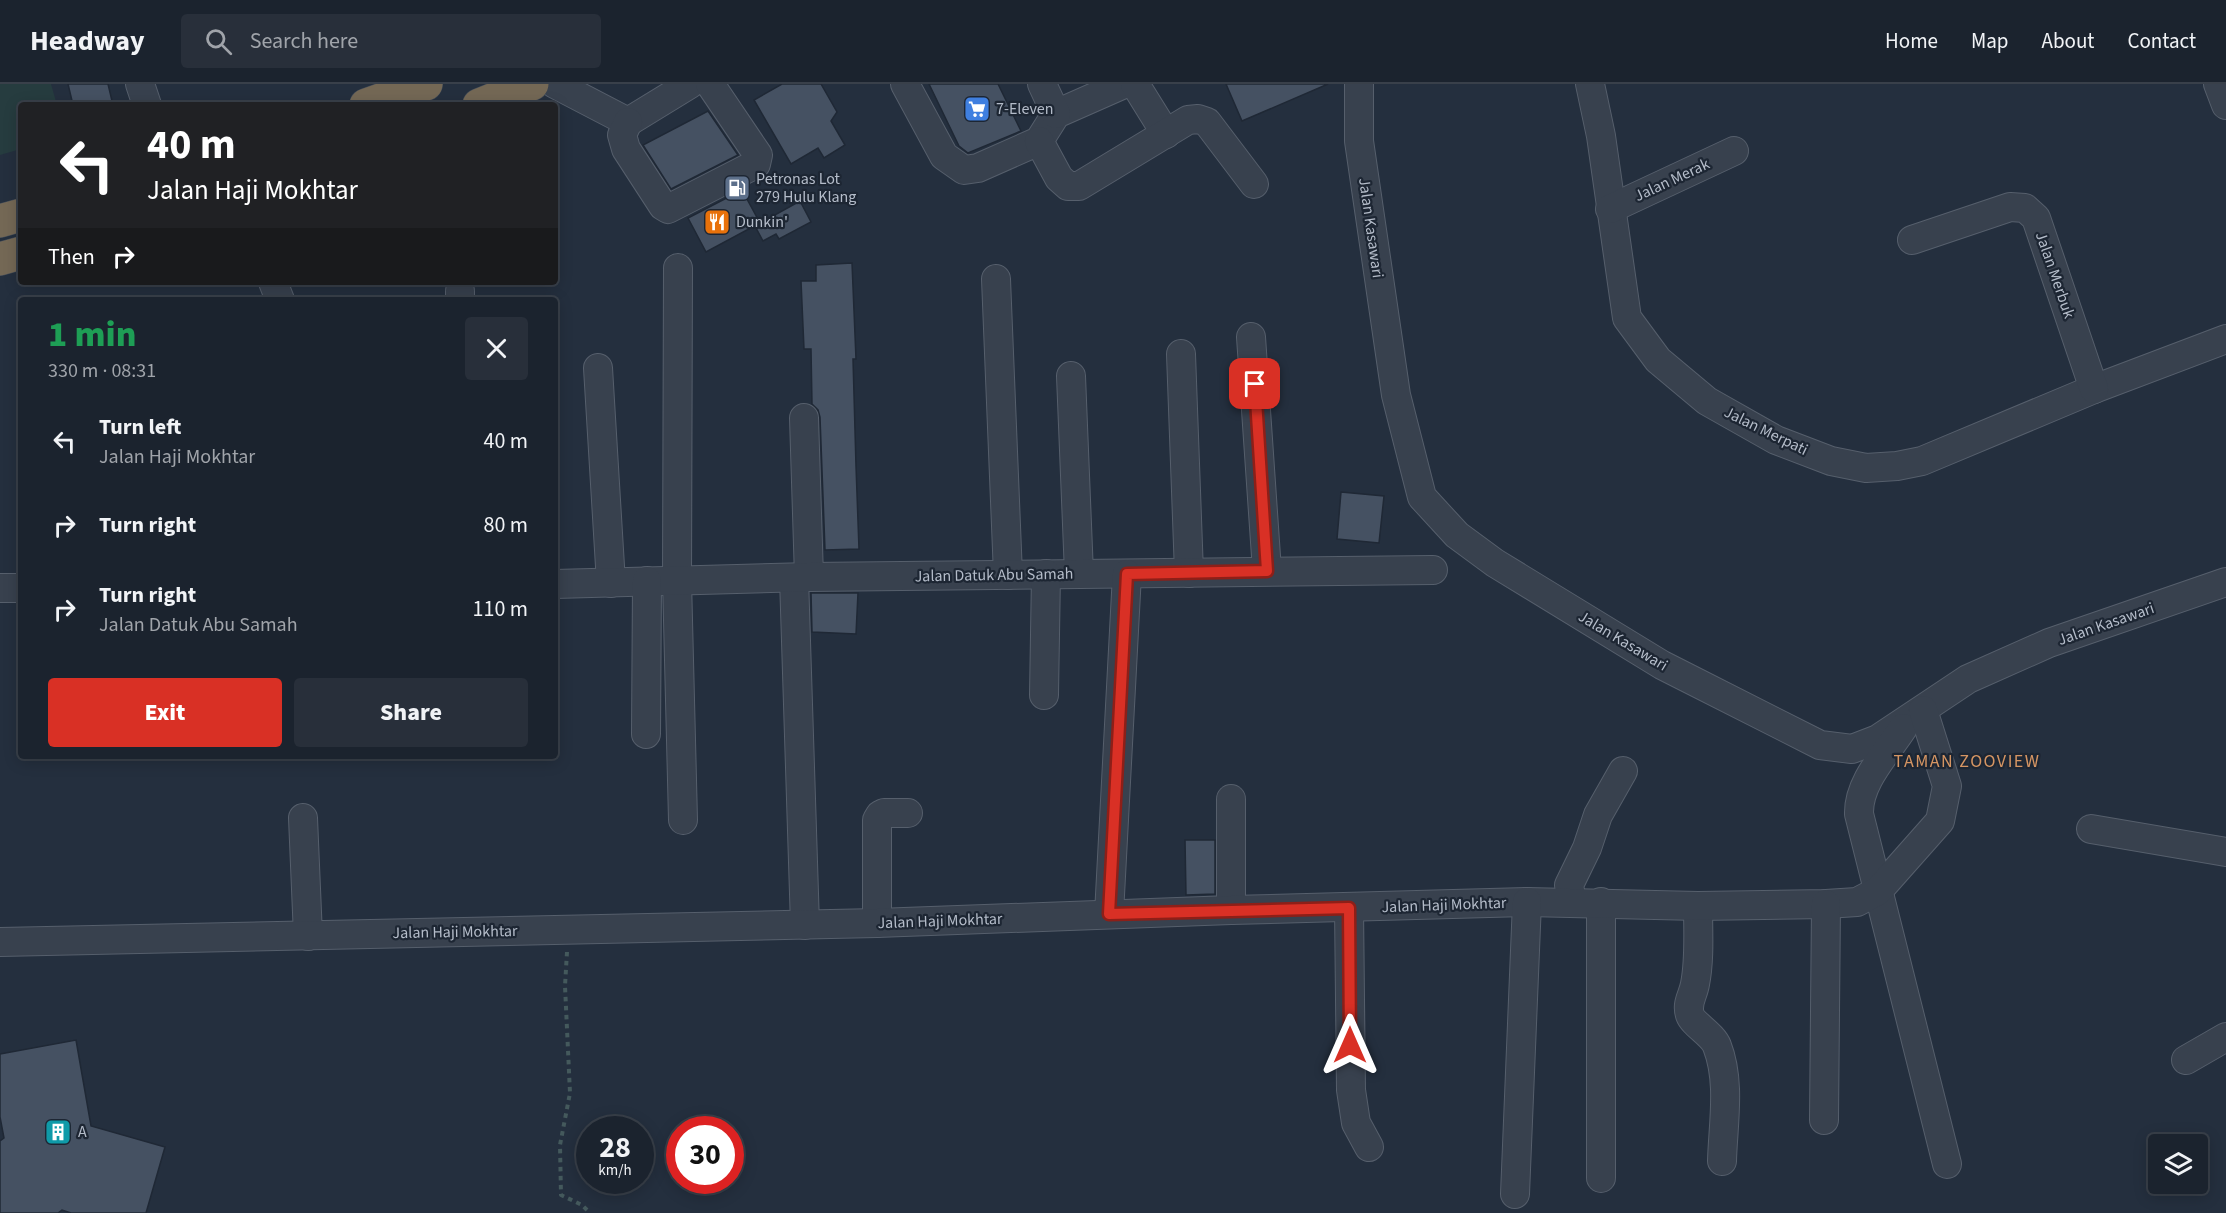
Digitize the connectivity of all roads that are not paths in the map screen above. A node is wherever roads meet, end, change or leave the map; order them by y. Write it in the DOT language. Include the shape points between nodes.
graph roads {
  1 [pos="140,84"];
  2 [pos="426,84"];
  3 [pos="532,84"];
  4 [pos="555,84"];
  5 [pos="690,84"];
  6 [pos="710,84"];
  7 [pos="905,84"];
  8 [pos="1042,84"];
  9 [pos="1124,84"];
  10 [pos="1135,84"];
  11 [pos="1359,84"];
  12 [pos="1590,84"];
  13 [pos="2218,84"];
  14 [pos="146,102"];
  15 [pos="375,102"];
  16 [pos="487,102"];
  17 [pos="2226,105"];
  18 [pos="1056,114"];
  19 [pos="628,122"];
  20 [pos="1166,134"];
  21 [pos="1039,141"];
  22 [pos="1734,151"];
  23 [pos="1254,184"];
  24 [pos="1610,208"];
  25 [pos="18,216"];
  26 [pos="0,221"];
  27 [pos="1912,240"];
  28 [pos="18,254"];
  29 [pos="0,259"];
  30 [pos="678,268"];
  31 [pos="996,279"];
  32 [pos="1251,338"];
  33 [pos="2226,339"];
  34 [pos="1181,354"];
  35 [pos="598,368"];
  36 [pos="1071,376"];
  37 [pos="2094,389"];
  38 [pos="804,418"];
  39 [pos="1433,570"];
  40 [pos="1267,571"];
  41 [pos="1189,573"];
  42 [pos="1046,574"];
  43 [pos="1078,574"];
  44 [pos="1127,574"];
  45 [pos="1008,575"];
  46 [pos="802,578"];
  47 [pos="677,580"];
  48 [pos="647,581"];
  49 [pos="2226,582"];
  50 [pos="611,583"];
  51 [pos="558,584"];
  52 [pos="0,588"];
  53 [pos="18,588"];
  54 [pos="1044,695"];
  55 [pos="1916,716"];
  56 [pos="646,734"];
  57 [pos="1623,771"];
  58 [pos="1231,799"];
  59 [pos="908,813"];
  60 [pos="303,818"];
  61 [pos="683,820"];
  62 [pos="2091,829"];
  63 [pos="2226,852"];
  64 [pos="1878,891"];
  65 [pos="1527,902"];
  66 [pos="1572,902"];
  67 [pos="1600,902"];
  68 [pos="1826,904"];
  69 [pos="1698,906"];
  70 [pos="1349,908"];
  71 [pos="1231,910"];
  72 [pos="1109,914"];
  73 [pos="877,923"];
  74 [pos="805,925"];
  75 [pos="308,936"];
  76 [pos="0,942"];
  77 [pos="2226,1037"];
  78 [pos="2186,1060"];
  79 [pos="1824,1120"];
  80 [pos="1370,1147"];
  81 [pos="1722,1161"];
  82 [pos="1947,1164"];
  83 [pos="1601,1178"];
  84 [pos="1515,1194"];
  1 -- 14 [label="street"];
  2 -- 15 [label="highway"];
  3 -- 16 [label="highway"];
  4 -- 19 [label="street"];
  5 -- 19 [label="street"];
  6 -- 19 [label="street" via="758,156 756,164 668,209 626,149 622,135"];
  7 -- 21 [label="street" via="944,156 964,170 978,168"];
  8 -- 18 [label="street"];
  9 -- 18 [label="street"];
  10 -- 20 [label="street"];
  11 -- 55 [label="street, Jalan Kasawari" via="1359,141 1396,395 1422,497 1457,535 1494,562 1662,665 1820,745 1852,749 1878,740"];
  12 -- 24 [label="street, Jalan Merpati"];
  13 -- 17 [label="street"];
  18 -- 21 [label="street"];
  20 -- 21 [label="street" via="1079,186 1068,186 1059,178"];
  20 -- 23 [label="street" via="1188,120 1207,122"];
  22 -- 24 [label="street, Jalan Merak"];
  24 -- 37 [label="street, Jalan Merpati" via="1627,318 1658,360 1707,401 1776,440 1831,461 1866,468 1922,461"];
  25 -- 26 [label="highway"];
  27 -- 37 [label="street, Jalan Merbuk" via="2010,207 2025,208 2036,218"];
  28 -- 29 [label="highway"];
  30 -- 47 [label="street"];
  31 -- 45 [label="street"];
  32 -- 40 [label="street"];
  33 -- 37 [label="street, Jalan Merpati"];
  34 -- 41 [label="street"];
  35 -- 50 [label="street"];
  36 -- 43 [label="street"];
  38 -- 46 [label="street"];
  39 -- 40 [label="street, Jalan Datuk Abu Samah"];
  40 -- 41 [label="street, Jalan Datuk Abu Samah"];
  41 -- 44 [label="street, Jalan Datuk Abu Samah"];
  42 -- 43 [label="street, Jalan Datuk Abu Samah"];
  42 -- 45 [label="street, Jalan Datuk Abu Samah"];
  42 -- 54 [label="street"];
  43 -- 44 [label="street, Jalan Datuk Abu Samah"];
  44 -- 72 [label="street"];
  45 -- 46 [label="street, Jalan Datuk Abu Samah"];
  46 -- 47 [label="street, Jalan Datuk Abu Samah"];
  46 -- 74 [label="street"];
  47 -- 48 [label="street, Jalan Datuk Abu Samah"];
  47 -- 61 [label="street"];
  48 -- 50 [label="street, Jalan Datuk Abu Samah"];
  48 -- 56 [label="street"];
  49 -- 55 [label="street, Jalan Kasawari" via="2049,643 1968,679"];
  50 -- 51 [label="street, Jalan Datuk Abu Samah"];
  52 -- 53 [label="street"];
  55 -- 64 [label="street" via="1858,801"];
  55 -- 64 [label="street" via="1947,786 1940,821"];
  57 -- 66 [label="street" via="1598,815 1569,885"];
  58 -- 71 [label="street"];
  59 -- 73 [label="street" via="884,813 877,820"];
  60 -- 75 [label="street"];
  62 -- 63 [label="street"];
  64 -- 68 [label="street, Jalan Haji Mokhtar" via="1857,902"];
  64 -- 82 [label="street"];
  65 -- 66 [label="street, Jalan Haji Mokhtar"];
  65 -- 70 [label="street, Jalan Haji Mokhtar"];
  65 -- 84 [label="street"];
  66 -- 67 [label="street, Jalan Haji Mokhtar"];
  67 -- 69 [label="street, Jalan Haji Mokhtar"];
  67 -- 83 [label="street"];
  68 -- 69 [label="street, Jalan Haji Mokhtar"];
  68 -- 79 [label="street"];
  69 -- 81 [label="street" via="1690,1017 1716,1043 1722,1063"];
  70 -- 71 [label="street, Jalan Haji Mokhtar"];
  70 -- 80 [label="street" via="1351,1090 1356,1123"];
  71 -- 72 [label="street, Jalan Haji Mokhtar"];
  72 -- 73 [label="street, Jalan Haji Mokhtar"];
  73 -- 74 [label="street, Jalan Haji Mokhtar"];
  74 -- 75 [label="street, Jalan Haji Mokhtar"];
  75 -- 76 [label="street, Jalan Haji Mokhtar"];
  77 -- 78 [label="street"];
}
